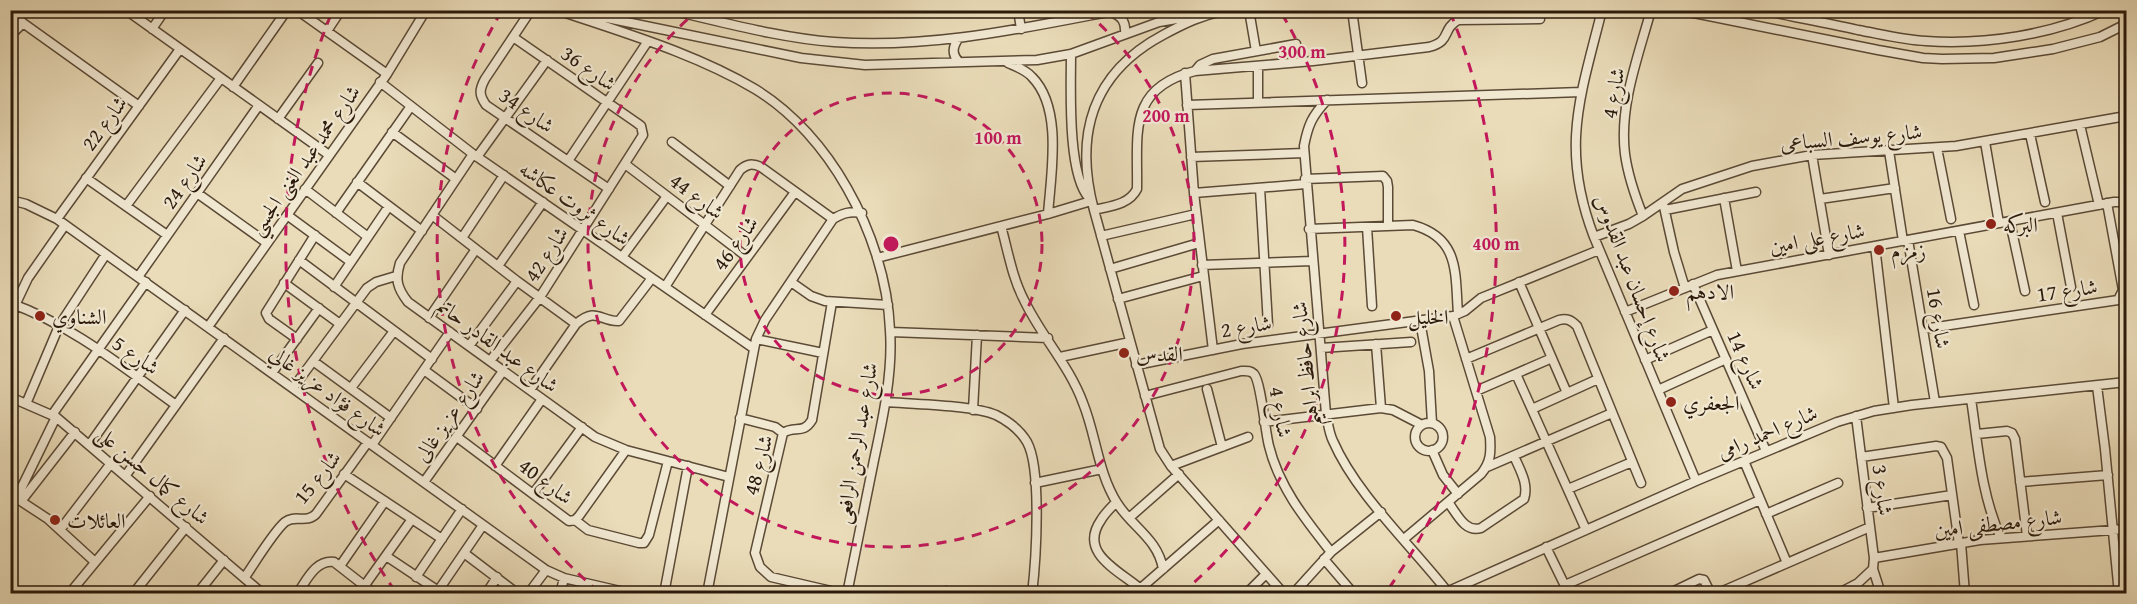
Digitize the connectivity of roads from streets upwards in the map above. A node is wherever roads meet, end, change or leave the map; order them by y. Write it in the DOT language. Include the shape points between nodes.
graph roads {
  1 [pos="126,10"];
  2 [pos="165,10"];
  3 [pos="287,10"];
  4 [pos="297,10"];
  5 [pos="341,10"];
  6 [pos="426,10"];
  7 [pos="531,10"];
  8 [pos="557,10"];
  9 [pos="570,10"];
  10 [pos="669,10"];
  11 [pos="1018,10"];
  12 [pos="1080,10"];
  13 [pos="1227,10"];
  14 [pos="1249,10"];
  15 [pos="1352,10"];
  16 [pos="1602,10"];
  17 [pos="1651,10"];
  18 [pos="1679,10"];
  19 [pos="2105,10"];
  20 [pos="10,11"];
  21 [pos="1115,11"];
  22 [pos="1766,11"];
  23 [pos="1092,15"];
  24 [pos="1202,15"];
  25 [pos="1801,18"];
  26 [pos="1540,19"];
  27 [pos="23,23"];
  28 [pos="2127,24"];
  29 [pos="1767,28"];
  30 [pos="152,29"];
  31 [pos="1021,29"];
  32 [pos="327,32"];
  33 [pos="1125,34"];
  34 [pos="1798,34"];
  35 [pos="10,36"];
  36 [pos="513,37"];
  37 [pos="958,39"];
  38 [pos="648,41"];
  39 [pos="1296,44"];
  40 [pos="180,49"];
  41 [pos="1256,51"];
  42 [pos="1071,54"];
  43 [pos="1358,56"];
  44 [pos="547,60"];
  45 [pos="1002,61"];
  46 [pos="318,63"];
  47 [pos="959,63"];
  48 [pos="1258,66"];
  49 [pos="1195,70"];
  50 [pos="1185,73"];
  51 [pos="387,74"];
  52 [pos="221,78"];
  53 [pos="380,82"];
  54 [pos="1362,83"];
  55 [pos="233,87"];
  56 [pos="1581,92"];
  57 [pos="1327,100"];
  58 [pos="1258,102"];
  59 [pos="607,103"];
  60 [pos="259,105"];
  61 [pos="1187,105"];
  62 [pos="139,106"];
  63 [pos="411,106"];
  64 [pos="2127,116"];
  65 [pos="505,118"];
  66 [pos="278,119"];
  67 [pos="2080,125"];
  68 [pos="643,130"];
  69 [pos="392,132"];
  70 [pos="2030,134"];
  71 [pos="672,142"];
  72 [pos="1985,142"];
  73 [pos="1937,148"];
  74 [pos="1889,151"];
  75 [pos="1304,153"];
  76 [pos="329,155"];
  77 [pos="475,155"];
  78 [pos="1812,155"];
  79 [pos="1191,157"];
  80 [pos="568,161"];
  81 [pos="625,164"];
  82 [pos="504,175"];
  83 [pos="86,178"];
  84 [pos="456,179"];
  85 [pos="357,182"];
  86 [pos="1305,182"];
  87 [pos="730,186"];
  88 [pos="1260,188"];
  89 [pos="1895,188"];
  90 [pos="305,189"];
  91 [pos="609,189"];
  92 [pos="795,192"];
  93 [pos="1756,192"];
  94 [pos="198,193"];
  95 [pos="1194,193"];
  96 [pos="667,196"];
  97 [pos="1724,198"];
  98 [pos="1820,199"];
  99 [pos="10,200"];
  100 [pos="1091,201"];
  101 [pos="2127,201"];
  102 [pos="543,202"];
  103 [pos="2045,202"];
  104 [pos="2103,204"];
  105 [pos="126,206"];
  106 [pos="389,206"];
  107 [pos="1664,206"];
  108 [pos="1094,210"];
  109 [pos="336,213"];
  110 [pos="862,213"];
  111 [pos="2057,213"];
  112 [pos="287,214"];
  113 [pos="1048,214"];
  114 [pos="1196,214"];
  115 [pos="432,215"];
  116 [pos="1643,216"];
  117 [pos="57,219"];
  118 [pos="833,219"];
  119 [pos="1951,219"];
  120 [pos="2010,222"];
  121 [pos="1999,223"];
  122 [pos="65,225"];
  123 [pos="705,225"];
  124 [pos="1001,226"];
  125 [pos="1388,226"];
  126 [pos="1367,227"];
  127 [pos="1309,229"];
  128 [pos="583,230"];
  129 [pos="422,231"];
  130 [pos="1959,231"];
  131 [pos="315,235"];
  132 [pos="167,236"];
  133 [pos="368,237"];
  134 [pos="1101,237"];
  135 [pos="1594,237"];
  136 [pos="462,238"];
  137 [pos="1906,241"];
  138 [pos="267,243"];
  139 [pos="1199,243"];
  140 [pos="1875,246"];
  141 [pos="476,249"];
  142 [pos="1599,250"];
  143 [pos="106,254"];
  144 [pos="1829,255"];
  145 [pos="622,257"];
  146 [pos="747,257"];
  147 [pos="877,258"];
  148 [pos="299,261"];
  149 [pos="1312,261"];
  150 [pos="351,262"];
  151 [pos="1264,263"];
  152 [pos="1202,265"];
  153 [pos="498,266"];
  154 [pos="1110,268"];
  155 [pos="1737,271"];
  156 [pos="396,276"];
  157 [pos="1203,276"];
  158 [pos="652,278"];
  159 [pos="142,280"];
  160 [pos="517,281"];
  161 [pos="790,282"];
  162 [pos="1519,282"];
  163 [pos="284,284"];
  164 [pos="1689,286"];
  165 [pos="334,287"];
  166 [pos="665,287"];
  167 [pos="2071,287"];
  168 [pos="2025,291"];
  169 [pos="540,297"];
  170 [pos="1118,299"];
  171 [pos="832,302"];
  172 [pos="356,303"];
  173 [pos="13,304"];
  174 [pos="888,305"];
  175 [pos="1974,305"];
  176 [pos="1372,306"];
  177 [pos="319,309"];
  178 [pos="184,310"];
  179 [pos="1625,312"];
  180 [pos="705,315"];
  181 [pos="1455,315"];
  182 [pos="10,316"];
  183 [pos="429,318"];
  184 [pos="1420,321"];
  185 [pos="340,324"];
  186 [pos="576,324"];
  187 [pos="1268,325"];
  188 [pos="59,326"];
  189 [pos="208,327"];
  190 [pos="1539,328"];
  191 [pos="1923,329"];
  192 [pos="1713,330"];
  193 [pos="394,331"];
  194 [pos="450,332"];
  195 [pos="891,332"];
  196 [pos="1319,333"];
  197 [pos="978,336"];
  198 [pos="224,338"];
  199 [pos="1048,338"];
  200 [pos="297,339"];
  201 [pos="756,339"];
  202 [pos="1130,342"];
  203 [pos="1411,342"];
  204 [pos="1376,344"];
  205 [pos="470,346"];
  206 [pos="753,348"];
  207 [pos="1321,348"];
  208 [pos="98,350"];
  209 [pos="1213,350"];
  210 [pos="823,353"];
  211 [pos="1060,357"];
  212 [pos="1552,358"];
  213 [pos="432,359"];
  214 [pos="1466,359"];
  215 [pos="1726,359"];
  216 [pos="1645,360"];
  217 [pos="313,361"];
  218 [pos="490,361"];
  219 [pos="1136,365"];
  220 [pos="424,370"];
  221 [pos="503,371"];
  222 [pos="272,373"];
  223 [pos="1515,374"];
  224 [pos="137,377"];
  225 [pos="1598,379"];
  226 [pos="2127,382"];
  227 [pos="2097,386"];
  228 [pos="293,388"];
  229 [pos="351,388"];
  230 [pos="1207,389"];
  231 [pos="530,390"];
  232 [pos="1658,390"];
  233 [pos="1476,391"];
  234 [pos="1567,393"];
  235 [pos="1145,396"];
  236 [pos="10,397"];
  237 [pos="542,399"];
  238 [pos="1971,399"];
  239 [pos="886,402"];
  240 [pos="1935,402"];
  241 [pos="26,404"];
  242 [pos="176,405"];
  243 [pos="1381,408"];
  244 [pos="1894,408"];
  245 [pos="477,409"];
  246 [pos="1532,409"];
  247 [pos="973,410"];
  248 [pos="1612,413"];
  249 [pos="1326,414"];
  250 [pos="54,416"];
  251 [pos="1856,416"];
  252 [pos="391,418"];
  253 [pos="740,418"];
  254 [pos="1264,422"];
  255 [pos="1432,423"];
  256 [pos="1422,425"];
  257 [pos="582,427"];
  258 [pos="75,432"];
  259 [pos="783,433"];
  260 [pos="1977,434"];
  261 [pos="457,437"];
  262 [pos="1248,437"];
  263 [pos="1546,442"];
  264 [pos="370,443"];
  265 [pos="90,444"];
  266 [pos="1222,447"];
  267 [pos="626,450"];
  268 [pos="1432,450"];
  269 [pos="1766,451"];
  270 [pos="1514,456"];
  271 [pos="1861,457"];
  272 [pos="668,461"];
  273 [pos="1743,461"];
  274 [pos="111,462"];
  275 [pos="1632,462"];
  276 [pos="495,466"];
  277 [pos="688,466"];
  278 [pos="1171,466"];
  279 [pos="1487,467"];
  280 [pos="1102,469"];
  281 [pos="344,474"];
  282 [pos="1179,474"];
  283 [pos="126,475"];
  284 [pos="2108,476"];
  285 [pos="729,477"];
  286 [pos="1696,481"];
  287 [pos="424,482"];
  288 [pos="2020,482"];
  289 [pos="1035,483"];
  290 [pos="1641,483"];
  291 [pos="1838,483"];
  292 [pos="1568,489"];
  293 [pos="533,494"];
  294 [pos="1458,494"];
  295 [pos="1952,495"];
  296 [pos="150,496"];
  297 [pos="16,497"];
  298 [pos="1760,500"];
  299 [pos="385,501"];
  300 [pos="1116,502"];
  301 [pos="1448,502"];
  302 [pos="1867,508"];
  303 [pos="462,509"];
  304 [pos="1381,512"];
  305 [pos="1766,514"];
  306 [pos="1130,518"];
  307 [pos="412,519"];
  308 [pos="575,520"];
  309 [pos="1219,520"];
  310 [pos="483,525"];
  311 [pos="186,527"];
  312 [pos="1870,527"];
  313 [pos="2127,529"];
  314 [pos="60,530"];
  315 [pos="1586,530"];
  316 [pos="2113,530"];
  317 [pos="2027,536"];
  318 [pos="1404,538"];
  319 [pos="2001,538"];
  320 [pos="442,539"];
  321 [pos="1960,543"];
  322 [pos="1546,547"];
  323 [pos="1331,552"];
  324 [pos="464,553"];
  325 [pos="386,556"];
  326 [pos="1874,558"];
  327 [pos="1324,559"];
  328 [pos="224,560"];
  329 [pos="95,562"];
  330 [pos="1787,563"];
  331 [pos="340,566"];
  332 [pos="1874,568"];
  333 [pos="1163,569"];
  334 [pos="546,570"];
  335 [pos="1266,574"];
  336 [pos="244,578"];
  337 [pos="416,578"];
  338 [pos="497,578"];
  339 [pos="564,578"];
  340 [pos="365,585"];
  341 [pos="1567,589"];
  342 [pos="1143,591"];
  343 [pos="441,592"];
  344 [pos="1445,592"];
  345 [pos="629,593"];
  346 [pos="69,594"];
  347 [pos="133,594"];
  348 [pos="197,594"];
  349 [pos="263,594"];
  350 [pos="297,594"];
  351 [pos="375,594"];
  352 [pos="486,594"];
  353 [pos="518,594"];
  354 [pos="528,594"];
  355 [pos="560,594"];
  356 [pos="664,594"];
  357 [pos="707,594"];
  358 [pos="846,594"];
  359 [pos="1032,594"];
  360 [pos="1246,594"];
  361 [pos="1284,594"];
  362 [pos="1293,594"];
  363 [pos="1354,594"];
  364 [pos="1668,594"];
  365 [pos="1711,594"];
  366 [pos="1716,594"];
  367 [pos="1837,594"];
  368 [pos="1881,594"];
  369 [pos="1965,594"];
  370 [pos="2119,594"];
  1 -- 30 [label="street"];
  2 -- 30 [label="street"];
  3 -- 55 [label="street"];
  4 -- 32 [label="street"];
  5 -- 32 [label="street"];
  6 -- 51 [label="street, شارع محمد عبد الغنى الجسي"];
  7 -- 36 [label="street, شارع 34"];
  8 -- 38 [label="street, شارع عبد الرحمن الرافعى"];
  9 -- 47 [label="street" via="801,58 865,64"];
  10 -- 37 [label="street" via="835,42"];
  11 -- 31 [label="street"];
  12 -- 23 [label="street"];
  13 -- 24 [label="street"];
  14 -- 41 [label="street"];
  15 -- 43 [label="street"];
  16 -- 56 [label="street, شارع إحسان عبد القدوس"];
  17 -- 116 [label="street, شارع 4" via="1625,120 1627,164"];
  18 -- 29 [label="street"];
  19 -- 25 [label="street" via="2057,27 1991,40 1957,42 1888,36"];
  20 -- 27 [label="street"];
  21 -- 23 [label="street"];
  21 -- 33 [label="street" via="1123,20"];
  22 -- 25 [label="street"];
  22 -- 29 [label="street" via="1771,21"];
  23 -- 31 [label="street"];
  24 -- 33 [label="street" via="1159,22"];
  24 -- 100 [label="street" via="1144,45 1121,64 1103,88 1091,115 1086,144 1085,171"];
  25 -- 34 [label="street"];
  26 -- 43 [label="street" via="1458,20 1451,24 1440,45"];
  27 -- 35 [label="street"];
  27 -- 62 [label="street"];
  28 -- 34 [label="street" via="2100,37 1994,58 1923,58"];
  29 -- 34 [label="street"];
  30 -- 40 [label="street"];
  31 -- 37 [label="street"];
  32 -- 51 [label="street"];
  33 -- 42 [label="street"];
  36 -- 44 [label="street, شارع 36"];
  36 -- 65 [label="street, شارع 34" via="480,87 480,97 486,105"];
  37 -- 47 [label="street" via="953,51"];
  38 -- 59 [label="street"];
  38 -- 110 [label="street, شارع عبد الرحمن الرافعى" via="756,90 799,124 835,165"];
  39 -- 41 [label="street"];
  40 -- 52 [label="street"];
  40 -- 62 [label="street, شارع 22"];
  41 -- 49 [label="street" via="1213,59"];
  42 -- 45 [label="street"];
  42 -- 100 [label="street" via="1076,167 1081,186"];
  43 -- 48 [label="street"];
  43 -- 54 [label="street"];
  44 -- 59 [label="street, شارع 36"];
  44 -- 65 [label="street"];
  45 -- 47 [label="street"];
  45 -- 113 [label="street" via="1031,75 1045,98 1052,138"];
  46 -- 66 [label="street"];
  48 -- 49 [label="street"];
  48 -- 58 [label="street"];
  49 -- 50 [label="street"];
  50 -- 61 [label="street"];
  50 -- 108 [label="street" via="1163,83 1141,111 1134,196 1129,201"];
  51 -- 53 [label="street, شارع محمد عبد الغنى الجسي"];
  52 -- 55 [label="street"];
  52 -- 105 [label="street"];
  53 -- 63 [label="street, شارع ثروت عكاشه"];
  53 -- 76 [label="street, شارع محمد عبد الغنى الجسي"];
  55 -- 60 [label="street"];
  56 -- 57 [label="street"];
  56 -- 135 [label="street, شارع إحسان عبد القدوس" via="1576,123 1577,181"];
  57 -- 58 [label="street"];
  57 -- 75 [label="street, شارع حافظ ابراهيم" via="1308,125"];
  58 -- 61 [label="street"];
  59 -- 68 [label="street, شارع 36"];
  59 -- 80 [label="street"];
  60 -- 66 [label="street"];
  60 -- 94 [label="street, شارع 24"];
  61 -- 79 [label="street"];
  62 -- 83 [label="street, شارع 22"];
  63 -- 69 [label="street"];
  63 -- 77 [label="street, شارع ثروت عكاشه"];
  64 -- 67 [label="street, شارع يوسف السباعى"];
  65 -- 77 [label="street"];
  65 -- 80 [label="street, شارع 34"];
  66 -- 76 [label="street"];
  67 -- 70 [label="street, شارع يوسف السباعى"];
  67 -- 104 [label="street"];
  68 -- 81 [label="street, شارع 42"];
  69 -- 84 [label="street"];
  69 -- 85 [label="street"];
  70 -- 72 [label="street, شارع يوسف السباعى"];
  70 -- 103 [label="street"];
  71 -- 87 [label="street"];
  72 -- 73 [label="street, شارع يوسف السباعى"];
  72 -- 121 [label="street"];
  73 -- 74 [label="street, شارع يوسف السباعى"];
  73 -- 119 [label="street"];
  74 -- 78 [label="street, شارع يوسف السباعى"];
  74 -- 89 [label="street, شارع 16"];
  75 -- 79 [label="street"];
  75 -- 86 [label="street, شارع حافظ ابراهيم"];
  76 -- 90 [label="street, شارع محمد عبد الغنى الجسي"];
  77 -- 82 [label="street, شارع ثروت عكاشه"];
  77 -- 84 [label="street"];
  78 -- 98 [label="street"];
  78 -- 107 [label="street, شارع يوسف السباعى" via="1723,174 1683,189"];
  79 -- 95 [label="street"];
  80 -- 91 [label="street, شارع 34"];
  81 -- 91 [label="street, شارع 42"];
  81 -- 96 [label="street, شارع 44"];
  82 -- 102 [label="street, شارع ثروت عكاشه"];
  82 -- 136 [label="street"];
  83 -- 105 [label="street"];
  83 -- 117 [label="street, شارع 22"];
  84 -- 115 [label="street"];
  85 -- 106 [label="street"];
  85 -- 109 [label="street"];
  86 -- 88 [label="street"];
  86 -- 125 [label="street" via="1383,176 1388,187"];
  86 -- 127 [label="street, شارع حافظ ابراهيم"];
  87 -- 92 [label="street" via="740,170 754,164"];
  87 -- 123 [label="street"];
  88 -- 95 [label="street"];
  88 -- 151 [label="street"];
  89 -- 98 [label="street"];
  89 -- 137 [label="street, شارع 16"];
  90 -- 109 [label="street"];
  90 -- 112 [label="street, شارع محمد عبد الغنى الجسي"];
  91 -- 128 [label="street, شارع 42"];
  92 -- 118 [label="street"];
  92 -- 146 [label="street, شارع 46"];
  93 -- 97 [label="street"];
  94 -- 132 [label="street, شارع 24"];
  94 -- 138 [label="street"];
  95 -- 114 [label="street"];
  96 -- 123 [label="street, شارع 44"];
  96 -- 145 [label="street"];
  97 -- 107 [label="street"];
  97 -- 155 [label="street"];
  98 -- 144 [label="street"];
  99 -- 117 [label="street, شارع فؤاد عزيز غالي"];
  100 -- 108 [label="street"];
  100 -- 113 [label="street"];
  101 -- 104 [label="street, شارع على امين"];
  102 -- 128 [label="street, شارع ثروت عكاشه"];
  102 -- 153 [label="street"];
  104 -- 111 [label="street, شارع على امين"];
  104 -- 191 [label="street, شارع 17" via="2124,290 2118,300"];
  105 -- 132 [label="street"];
  106 -- 129 [label="street"];
  106 -- 133 [label="street"];
  107 -- 116 [label="street, شارع يوسف السباعى"];
  107 -- 164 [label="street, شارع 14" via="1674,252"];
  108 -- 134 [label="street"];
  109 -- 133 [label="street"];
  110 -- 118 [label="street" via="841,213"];
  110 -- 147 [label="street, شارع عبد الرحمن الرافعى"];
  111 -- 120 [label="street, شارع على امين"];
  111 -- 167 [label="street"];
  112 -- 131 [label="street"];
  112 -- 138 [label="street, شارع محمد عبد الغنى الجسي"];
  113 -- 124 [label="street"];
  114 -- 134 [label="street"];
  114 -- 139 [label="street"];
  115 -- 129 [label="street"];
  115 -- 136 [label="street"];
  116 -- 135 [label="street, شارع يوسف السباعى"];
  117 -- 122 [label="street, شارع فؤاد عزيز غالي"];
  118 -- 161 [label="street"];
  120 -- 121 [label="street, شارع على امين"];
  120 -- 168 [label="street"];
  121 -- 130 [label="street, شارع على امين"];
  122 -- 143 [label="street, شارع فؤاد عزيز غالي"];
  122 -- 173 [label="street"];
  123 -- 146 [label="street, شارع 44"];
  123 -- 166 [label="street"];
  124 -- 147 [label="street"];
  124 -- 199 [label="street" via="1015,281"];
  125 -- 126 [label="street"];
  125 -- 181 [label="street" via="1426,229 1447,247 1453,259"];
  126 -- 127 [label="street"];
  126 -- 176 [label="street"];
  127 -- 149 [label="street, شارع حافظ ابراهيم"];
  128 -- 145 [label="street, شارع ثروت عكاشه"];
  128 -- 169 [label="street, شارع 42"];
  129 -- 156 [label="street" via="400,263"];
  130 -- 137 [label="street, شارع على امين"];
  130 -- 175 [label="street"];
  131 -- 148 [label="street"];
  131 -- 150 [label="street"];
  132 -- 159 [label="street, شارع 24"];
  133 -- 150 [label="street"];
  134 -- 154 [label="street"];
  135 -- 142 [label="street, شارع إحسان عبد القدوس"];
  136 -- 141 [label="street"];
  137 -- 140 [label="street, شارع على امين"];
  137 -- 191 [label="street, شارع 16"];
  138 -- 189 [label="street, شارع محمد عبد الغنى الجسي"];
  139 -- 152 [label="street"];
  139 -- 154 [label="street"];
  140 -- 144 [label="street, شارع على امين"];
  140 -- 244 [label="street"];
  141 -- 153 [label="street"];
  141 -- 183 [label="street"];
  142 -- 162 [label="street, شارع 2"];
  142 -- 179 [label="street, شارع إحسان عبد القدوس"];
  143 -- 159 [label="street, شارع فؤاد عزيز غالي"];
  143 -- 188 [label="street"];
  144 -- 155 [label="street, شارع على امين"];
  145 -- 158 [label="street, شارع ثروت عكاشه"];
  146 -- 180 [label="street, شارع 46"];
  147 -- 174 [label="street, شارع عبد الرحمن الرافعى"];
  148 -- 163 [label="street"];
  148 -- 165 [label="street"];
  149 -- 151 [label="street"];
  149 -- 196 [label="street, شارع حافظ ابراهيم"];
  150 -- 165 [label="street"];
  151 -- 152 [label="street"];
  151 -- 187 [label="street"];
  152 -- 157 [label="street"];
  153 -- 160 [label="street"];
  154 -- 170 [label="street"];
  155 -- 164 [label="street, شارع على امين"];
  156 -- 172 [label="street" via="367,288"];
  156 -- 183 [label="street, شارع عبد القادر حاتم" via="399,291"];
  157 -- 170 [label="street"];
  157 -- 209 [label="street"];
  158 -- 166 [label="street, شارع ثروت عكاشه"];
  158 -- 186 [label="street" via="619,321 591,315"];
  159 -- 178 [label="street, شارع فؤاد عزيز غالي"];
  159 -- 208 [label="street, شارع 24"];
  160 -- 169 [label="street"];
  160 -- 205 [label="street"];
  161 -- 171 [label="street" via="811,296"];
  161 -- 201 [label="street"];
  162 -- 181 [label="street, شارع 2" via="1480,298"];
  162 -- 190 [label="street"];
  163 -- 177 [label="street"];
  163 -- 200 [label="street" via="266,316"];
  164 -- 179 [label="street, شارع على امين"];
  164 -- 192 [label="street, شارع 14"];
  165 -- 172 [label="street"];
  166 -- 180 [label="street, شارع ثروت عكاشه"];
  169 -- 186 [label="street"];
  169 -- 218 [label="street, شارع 42"];
  170 -- 202 [label="street"];
  171 -- 174 [label="street"];
  171 -- 210 [label="street, شارع 48"];
  172 -- 185 [label="street"];
  172 -- 193 [label="street"];
  173 -- 182 [label="street"];
  173 -- 188 [label="street, شارع 5"];
  174 -- 195 [label="street, شارع عبد الرحمن الرافعى"];
  177 -- 185 [label="street"];
  177 -- 200 [label="street"];
  178 -- 189 [label="street, شارع فؤاد عزيز غالي"];
  178 -- 224 [label="street"];
  179 -- 216 [label="street, شارع إحسان عبد القدوس"];
  180 -- 206 [label="street, شارع ثروت عكاشه"];
  181 -- 184 [label="street, شارع 2"];
  181 -- 214 [label="street"];
  183 -- 194 [label="street, شارع عبد القادر حاتم"];
  184 -- 196 [label="street, شارع 2"];
  184 -- 255 [label="street" via="1429,370"];
  185 -- 217 [label="street"];
  186 -- 231 [label="street"];
  188 -- 208 [label="street, شارع 5"];
  188 -- 241 [label="street"];
  189 -- 198 [label="street, شارع فؤاد عزيز غالي"];
  190 -- 212 [label="street"];
  190 -- 214 [label="street"];
  190 -- 225 [label="street" via="1559,320 1572,321"];
  191 -- 240 [label="street, شارع 16"];
  192 -- 215 [label="street, شارع 14"];
  192 -- 216 [label="street"];
  193 -- 213 [label="street"];
  193 -- 229 [label="street"];
  194 -- 205 [label="street, شارع عبد القادر حاتم"];
  194 -- 213 [label="street, شارع 15"];
  195 -- 197 [label="street"];
  195 -- 239 [label="street, شارع عبد الرحمن الرافعى"];
  196 -- 207 [label="street, شارع حافظ ابراهيم"];
  196 -- 209 [label="street, شارع 2"];
  197 -- 199 [label="street"];
  197 -- 247 [label="street"];
  198 -- 222 [label="street, شارع فؤاد عزيز غالي"];
  198 -- 242 [label="street"];
  199 -- 211 [label="street"];
  200 -- 222 [label="street"];
  201 -- 206 [label="street"];
  201 -- 210 [label="street"];
  202 -- 211 [label="street"];
  202 -- 219 [label="street"];
  203 -- 204 [label="street"];
  204 -- 207 [label="street"];
  204 -- 243 [label="street"];
  205 -- 218 [label="street, شارع عبد القادر حاتم"];
  206 -- 253 [label="street"];
  207 -- 249 [label="street, شارع حافظ ابراهيم"];
  208 -- 224 [label="street, شارع 5"];
  208 -- 250 [label="street, شارع 24"];
  209 -- 219 [label="street, شارع 2"];
  210 -- 259 [label="street, شارع 48" via="812,420 802,430 788,429"];
  211 -- 280 [label="street" via="1084,404"];
  212 -- 223 [label="street"];
  212 -- 234 [label="street"];
  213 -- 220 [label="street, شارع 15"];
  214 -- 233 [label="street"];
  215 -- 232 [label="street"];
  215 -- 269 [label="street, شارع 14"];
  216 -- 232 [label="street, شارع إحسان عبد القدوس"];
  217 -- 228 [label="street"];
  217 -- 229 [label="street"];
  218 -- 221 [label="street, شارع عبد القادر حاتم"];
  219 -- 235 [label="street"];
  220 -- 245 [label="street"];
  220 -- 252 [label="street, شارع 15"];
  221 -- 231 [label="street, شارع عبد القادر حاتم"];
  221 -- 245 [label="street, شارع عزيز غالى"];
  222 -- 228 [label="street, شارع فؤاد عزيز غالي"];
  223 -- 233 [label="street"];
  223 -- 246 [label="street"];
  224 -- 242 [label="street, شارع 5"];
  224 -- 265 [label="street"];
  225 -- 234 [label="street"];
  225 -- 248 [label="street"];
  226 -- 227 [label="street, شارع احمد رامى"];
  227 -- 238 [label="street, شارع احمد رامى"];
  227 -- 284 [label="street"];
  228 -- 264 [label="street, شارع فؤاد عزيز غالي"];
  229 -- 252 [label="street"];
  230 -- 266 [label="street"];
  231 -- 237 [label="street, شارع عبد القادر حاتم"];
  232 -- 286 [label="street, شارع إحسان عبد القدوس"];
  233 -- 279 [label="street" via="1490,437"];
  234 -- 246 [label="street"];
  235 -- 254 [label="street, شارع 4" via="1250,372 1259,386"];
  235 -- 278 [label="street" via="1157,439"];
  236 -- 241 [label="street, شارع كمال حسن على"];
  237 -- 257 [label="street, شارع عبد القادر حاتم"];
  237 -- 276 [label="street"];
  238 -- 240 [label="street, شارع احمد رامى"];
  238 -- 260 [label="street"];
  239 -- 247 [label="street"];
  239 -- 358 [label="street, شارع عبد الرحمن الرافعى"];
  240 -- 244 [label="street, شارع احمد رامى"];
  241 -- 250 [label="street, شارع كمال حسن على"];
  242 -- 283 [label="street"];
  243 -- 249 [label="street"];
  243 -- 256 [label="street" via="1394,410"];
  244 -- 251 [label="street, شارع احمد رامى"];
  245 -- 261 [label="street, شارع عزيز غالى"];
  246 -- 263 [label="street"];
  247 -- 289 [label="street" via="994,414 1013,425 1034,462"];
  248 -- 263 [label="street"];
  248 -- 275 [label="street"];
  249 -- 254 [label="street"];
  249 -- 304 [label="street, شارع حافظ ابراهيم" via="1343,462"];
  250 -- 258 [label="street, شارع كمال حسن على"];
  250 -- 297 [label="street, شارع 24"];
  251 -- 269 [label="street, شارع احمد رامى"];
  251 -- 271 [label="street, شارع 3"];
  252 -- 264 [label="street, شارع 15"];
  253 -- 259 [label="street" via="775,427"];
  253 -- 285 [label="street"];
  254 -- 323 [label="street, شارع 4" via="1278,474 1297,508"];
  255 -- 256 [label="street"];
  255 -- 268 [label="street" via="1443,434 1441,444"];
  256 -- 268 [label="street" via="1416,440 1422,448"];
  257 -- 267 [label="street, شارع عبد القادر حاتم"];
  257 -- 293 [label="street"];
  258 -- 265 [label="street, شارع كمال حسن على"];
  258 -- 297 [label="street"];
  259 -- 358 [label="street, شارع 48" via="755,553 760,567 771,578"];
  260 -- 288 [label="street" via="2012,433"];
  260 -- 319 [label="street" via="1987,501"];
  261 -- 276 [label="street, شارع 40"];
  261 -- 287 [label="street, شارع عزيز غالى"];
  262 -- 266 [label="street"];
  263 -- 270 [label="street"];
  263 -- 292 [label="street"];
  264 -- 281 [label="street, شارع 15"];
  264 -- 287 [label="street, شارع فؤاد عزيز غالي"];
  265 -- 274 [label="street, شارع كمال حسن على"];
  266 -- 278 [label="street"];
  267 -- 272 [label="street, شارع عبد القادر حاتم"];
  267 -- 308 [label="street, شارع 40"];
  268 -- 294 [label="street" via="1443,475"];
  269 -- 273 [label="street, شارع احمد رامى"];
  270 -- 279 [label="street"];
  270 -- 301 [label="street" via="1525,482 1524,499 1474,530 1467,528"];
  271 -- 295 [label="street" via="1941,447 1947,458"];
  271 -- 302 [label="street, شارع 3"];
  272 -- 277 [label="street, شارع عبد القادر حاتم"];
  272 -- 308 [label="street" via="644,543 588,530"];
  273 -- 286 [label="street, شارع احمد رامى"];
  273 -- 298 [label="street"];
  274 -- 283 [label="street, شارع كمال حسن على"];
  274 -- 314 [label="street"];
  275 -- 290 [label="street"];
  275 -- 292 [label="street"];
  276 -- 293 [label="street, شارع 40"];
  277 -- 285 [label="street, شارع عبد القادر حاتم"];
  277 -- 356 [label="street"];
  278 -- 282 [label="street"];
  279 -- 294 [label="street"];
  280 -- 289 [label="street"];
  280 -- 300 [label="street"];
  281 -- 299 [label="street"];
  281 -- 336 [label="street, شارع 15" via="312,518 283,524"];
  282 -- 306 [label="street"];
  282 -- 309 [label="street"];
  283 -- 296 [label="street, شارع كمال حسن على"];
  284 -- 288 [label="street"];
  284 -- 316 [label="street"];
  285 -- 357 [label="street"];
  286 -- 315 [label="street, شارع احمد رامى"];
  287 -- 303 [label="street, شارع فؤاد عزيز غالي"];
  288 -- 317 [label="street"];
  289 -- 359 [label="street"];
  291 -- 305 [label="street"];
  292 -- 315 [label="street"];
  293 -- 308 [label="street, شارع 40" via="569,520"];
  294 -- 301 [label="street"];
  295 -- 302 [label="street"];
  295 -- 321 [label="street"];
  296 -- 311 [label="street, شارع كمال حسن على"];
  296 -- 329 [label="street"];
  297 -- 314 [label="street"];
  298 -- 305 [label="street"];
  298 -- 341 [label="street"];
  299 -- 307 [label="street"];
  299 -- 331 [label="street"];
  300 -- 306 [label="street"];
  300 -- 342 [label="street" via="1100,520 1094,533 1095,547 1102,560"];
  301 -- 318 [label="street"];
  302 -- 312 [label="street, شارع 3"];
  303 -- 310 [label="street, شارع فؤاد عزيز غالي"];
  303 -- 320 [label="street"];
  304 -- 318 [label="street, شارع حافظ ابراهيم"];
  304 -- 323 [label="street"];
  305 -- 330 [label="street"];
  306 -- 333 [label="street" via="1154,543"];
  307 -- 320 [label="street"];
  307 -- 325 [label="street"];
  309 -- 333 [label="street"];
  309 -- 335 [label="street"];
  310 -- 324 [label="street"];
  310 -- 334 [label="street, شارع فؤاد عزيز غالي"];
  311 -- 328 [label="street, شارع كمال حسن على"];
  311 -- 347 [label="street"];
  312 -- 326 [label="street, شارع 3"];
  312 -- 330 [label="street"];
  313 -- 316 [label="street, شارع مصطفى امين"];
  314 -- 329 [label="street"];
  315 -- 322 [label="street, شارع احمد رامى"];
  316 -- 317 [label="street, شارع مصطفى امين"];
  316 -- 370 [label="street"];
  317 -- 319 [label="street, شارع مصطفى امين"];
  318 -- 344 [label="street, شارع حافظ ابراهيم"];
  319 -- 321 [label="street, شارع مصطفى امين"];
  320 -- 337 [label="street"];
  321 -- 326 [label="street, شارع مصطفى امين"];
  321 -- 369 [label="street"];
  322 -- 341 [label="street"];
  322 -- 344 [label="street, شارع احمد رامى"];
  323 -- 327 [label="street"];
  324 -- 338 [label="street"];
  324 -- 343 [label="street"];
  325 -- 337 [label="street"];
  325 -- 340 [label="street"];
  326 -- 332 [label="street, شارع 3"];
  327 -- 362 [label="street"];
  327 -- 363 [label="street"];
  328 -- 336 [label="street, شارع كمال حسن على"];
  328 -- 348 [label="street"];
  329 -- 346 [label="street"];
  330 -- 366 [label="street"];
  331 -- 340 [label="street"];
  331 -- 350 [label="street" via="334,561 318,565"];
  332 -- 367 [label="street" via="1858,583"];
  332 -- 368 [label="street, شارع 3"];
  333 -- 342 [label="street"];
  334 -- 339 [label="street, شارع فؤاد عزيز غالي"];
  334 -- 354 [label="street"];
  335 -- 360 [label="street"];
  335 -- 361 [label="street"];
  336 -- 349 [label="street, شارع كمال حسن على"];
  337 -- 343 [label="street"];
  338 -- 352 [label="street"];
  338 -- 353 [label="street"];
  339 -- 345 [label="street, شارع فؤاد عزيز غالي"];
  339 -- 355 [label="street"];
  340 -- 351 [label="street"];
  364 -- 365 [label="street" via="1699,579 1704,580"];
}
